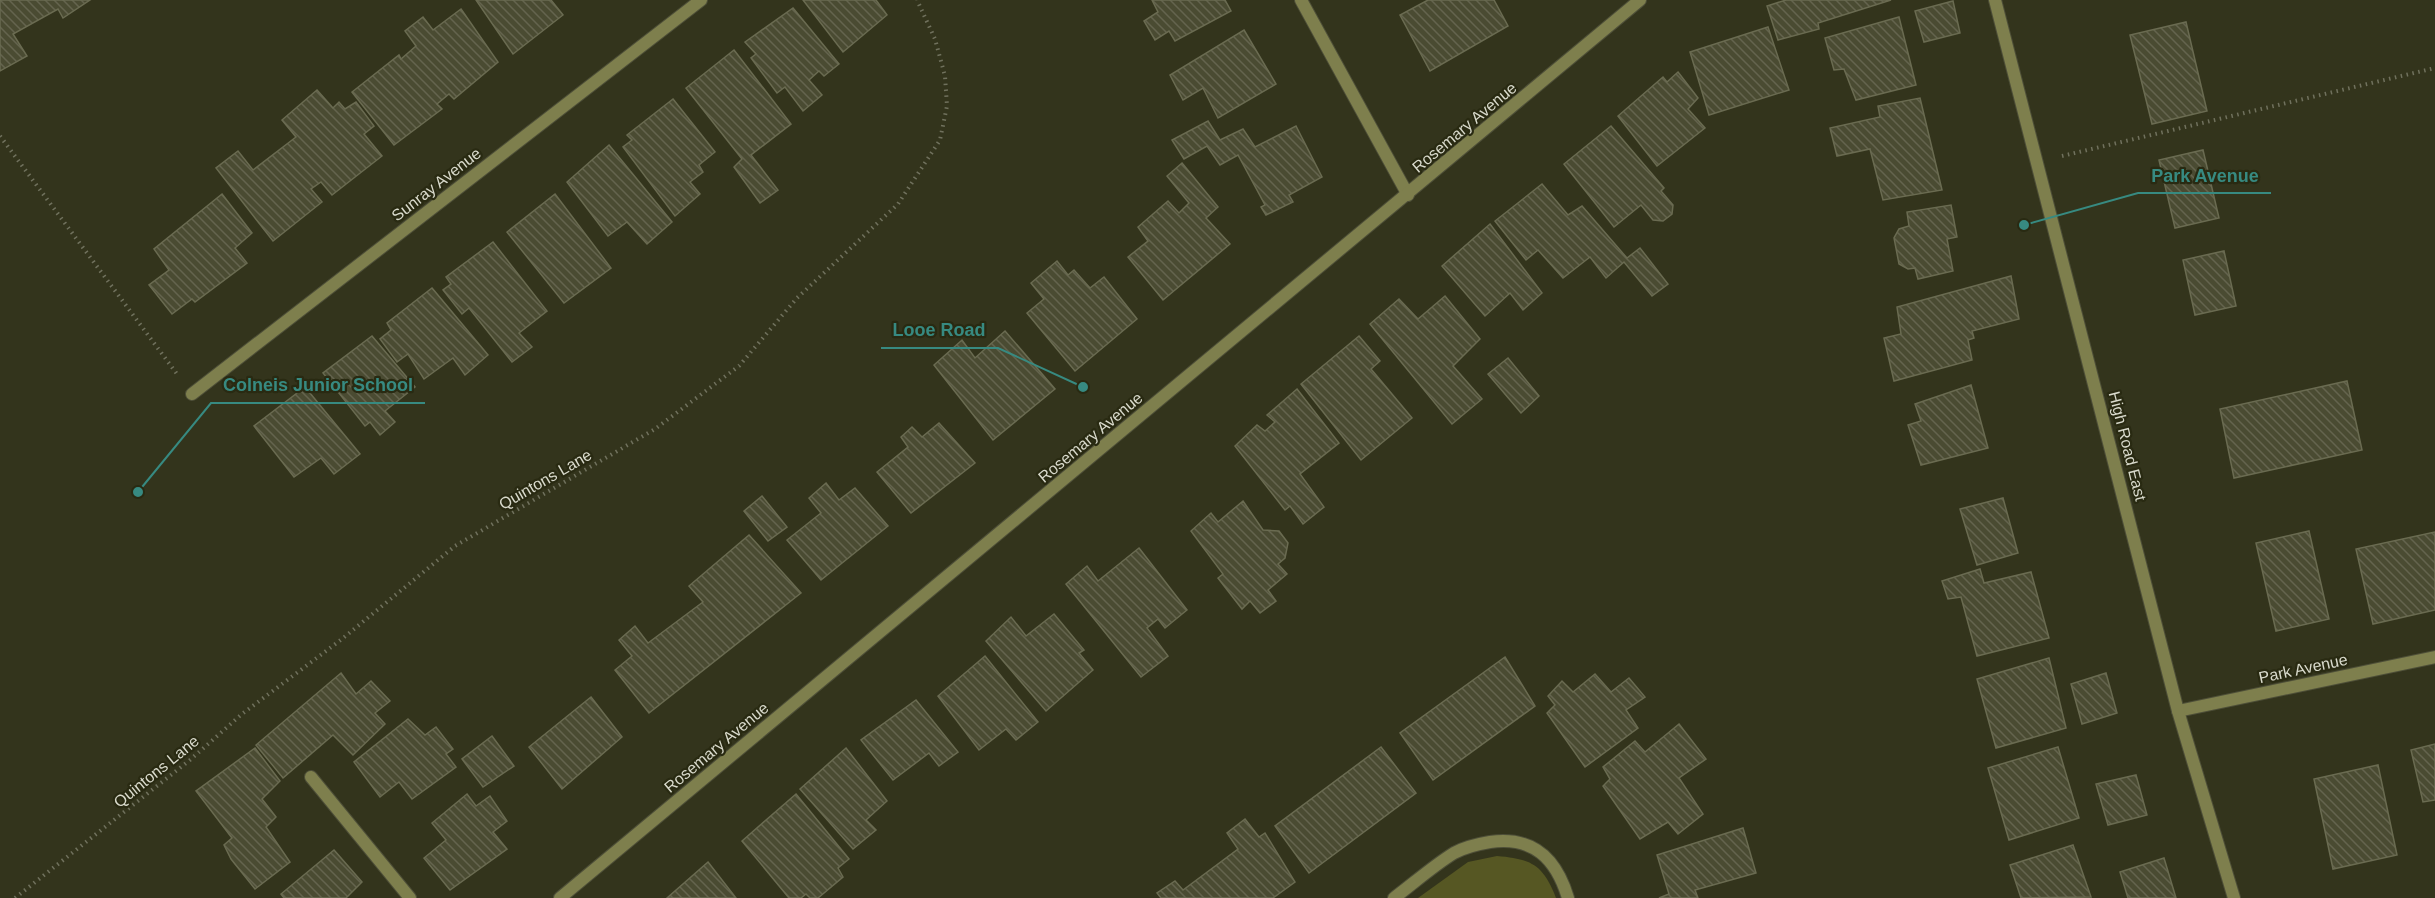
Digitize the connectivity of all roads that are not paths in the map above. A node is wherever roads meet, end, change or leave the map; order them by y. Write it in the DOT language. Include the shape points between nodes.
graph roads {
  1 [pos="701,0"];
  2 [pos="1301,0"];
  3 [pos="1640,0"];
  4 [pos="1995,0"];
  5 [pos="1408,195"];
  6 [pos="192,394"];
  7 [pos="2435,657"];
  8 [pos="2178,711"];
  9 [pos="311,777"];
  10 [pos="410,898"];
  11 [pos="560,898"];
  12 [pos="1394,898"];
  13 [pos="1568,898"];
  14 [pos="2234,898"];
  1 -- 6 [label="street, Sunray Avenue"];
  2 -- 5 [label="street"];
  3 -- 5 [label="street, Rosemary Avenue"];
  4 -- 8 [label="street, High Road East"];
  5 -- 11 [label="street, Rosemary Avenue"];
  7 -- 8 [label="street, Park Avenue"];
  8 -- 14 [label="street, High Road East"];
  9 -- 10 [label="street"];
  12 -- 13 [label="street" via="1455,853 1502,841 1527,844 1548,858 1557,869"];
}
